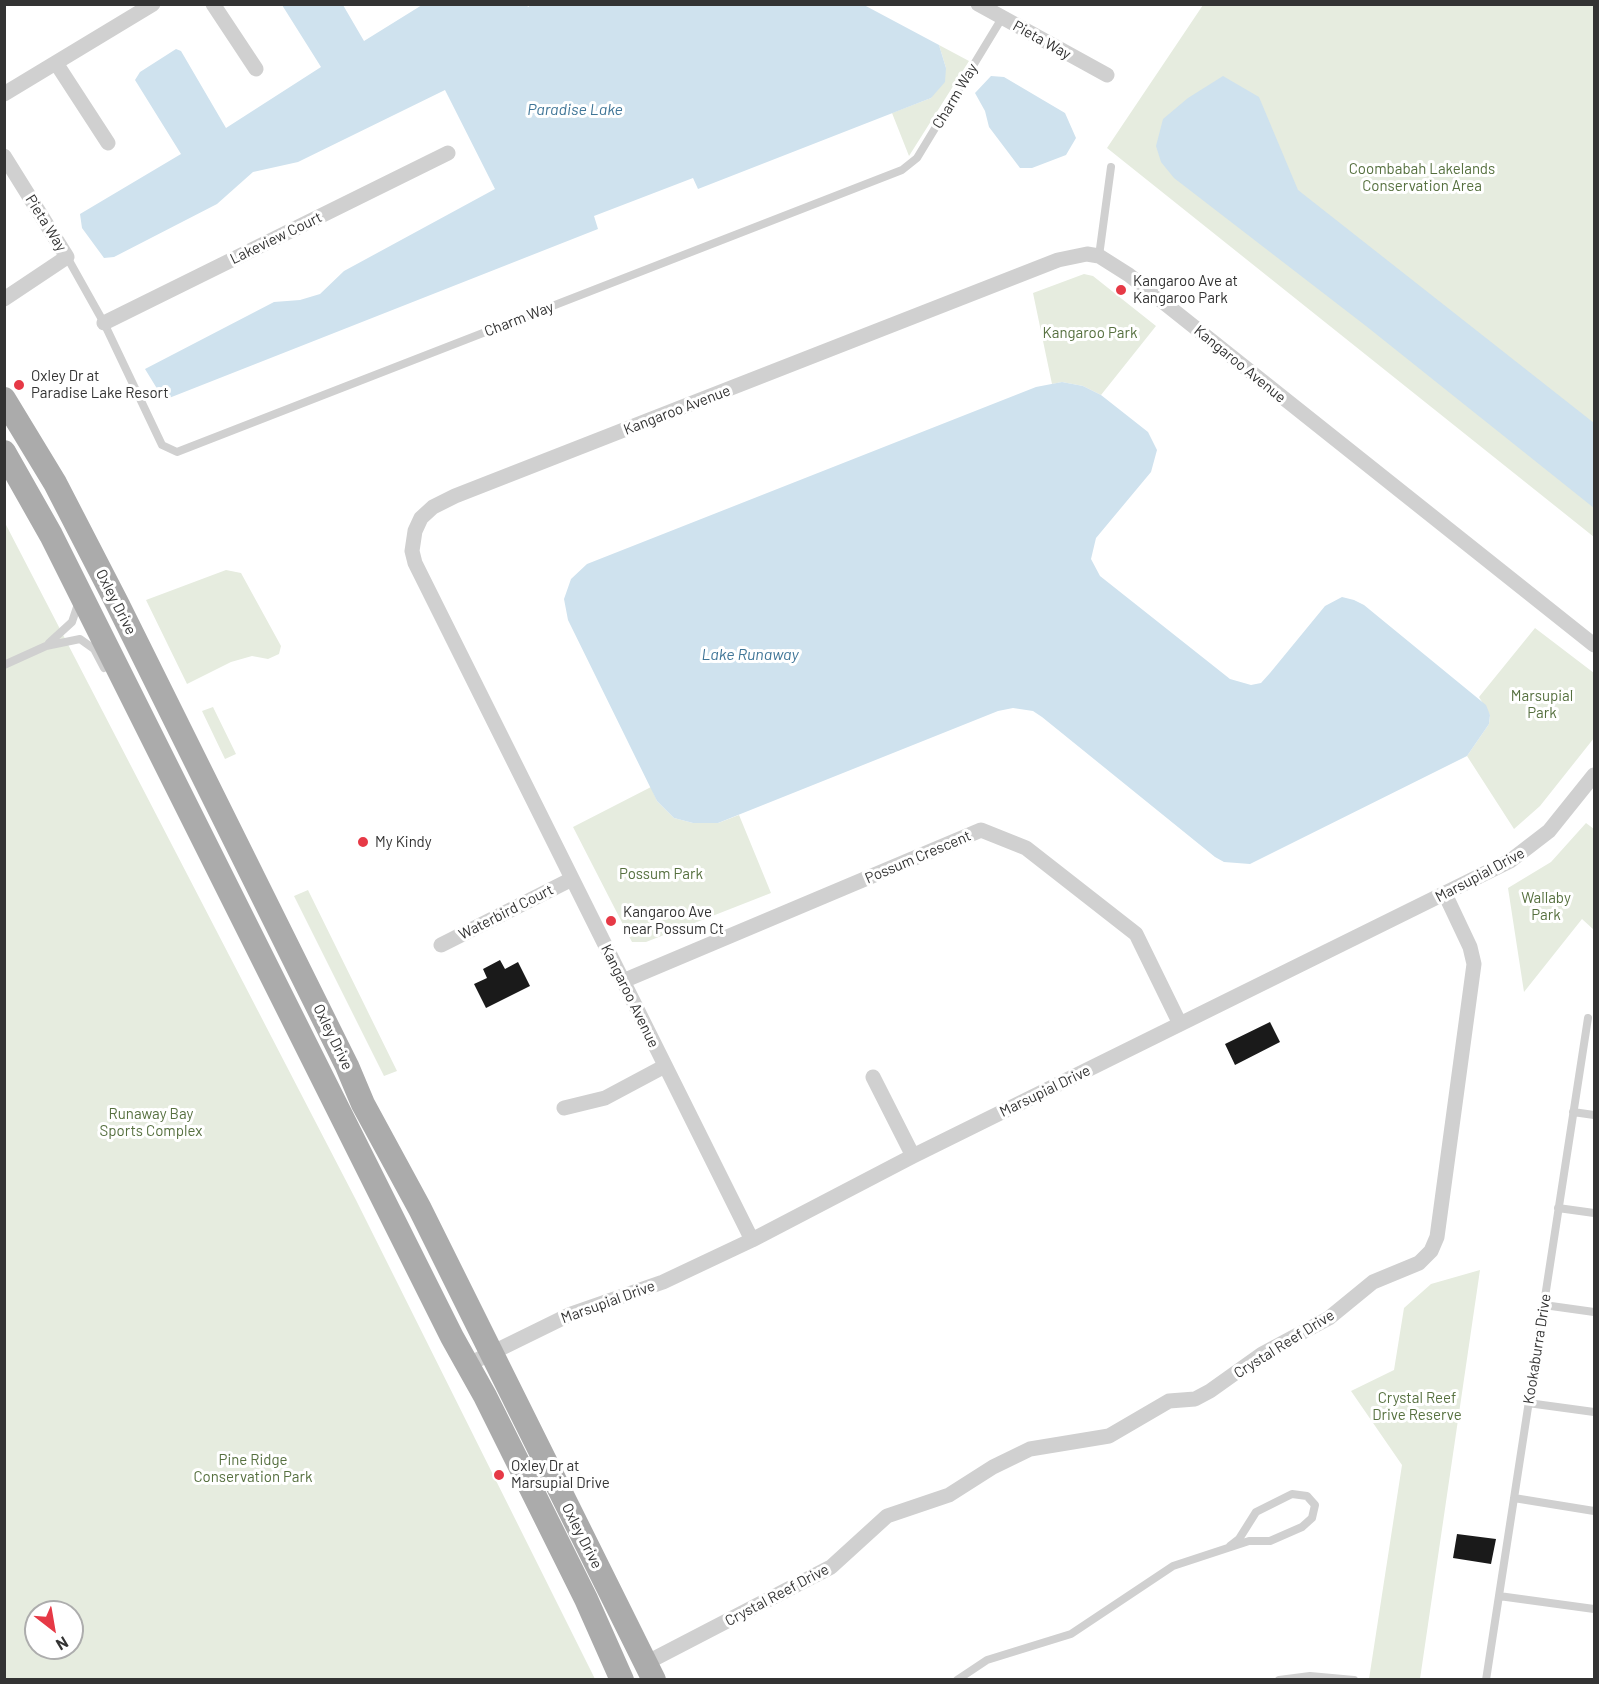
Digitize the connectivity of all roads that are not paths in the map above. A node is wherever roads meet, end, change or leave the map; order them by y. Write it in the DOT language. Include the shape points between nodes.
graph roads {
  1 [pos="153,4"];
  2 [pos="213,4"];
  3 [pos="978,4"];
  4 [pos="1002,18"];
  5 [pos="56,63"];
  6 [pos="256,69"];
  7 [pos="1107,75"];
  8 [pos="4,94"];
  9 [pos="108,143"];
  10 [pos="448,153"];
  11 [pos="4,156"];
  12 [pos="1111,167"];
  13 [pos="1099,256"];
  14 [pos="67,257"];
  15 [pos="4,299"];
  16 [pos="104,323"];
  17 [pos="4,399"];
  18 [pos="4,452"];
  19 [pos="79,592"];
  20 [pos="1594,645"];
  21 [pos="46,646"];
  22 [pos="4,665"];
  23 [pos="108,675"];
  24 [pos="118,693"];
  25 [pos="140,713"];
  26 [pos="1594,775"];
  27 [pos="572,879"];
  28 [pos="1445,894"];
  29 [pos="441,945"];
  30 [pos="623,981"];
  31 [pos="1588,1018"];
  32 [pos="1180,1024"];
  33 [pos="665,1066"];
  34 [pos="873,1077"];
  35 [pos="564,1107"];
  36 [pos="1573,1112"];
  37 [pos="1594,1115"];
  38 [pos="913,1156"];
  39 [pos="1558,1208"];
  40 [pos="1594,1213"];
  41 [pos="752,1240"];
  42 [pos="1544,1305"];
  43 [pos="1594,1312"];
  44 [pos="491,1352"];
  45 [pos="467,1365"];
  46 [pos="1528,1403"];
  47 [pos="1594,1412"];
  48 [pos="1514,1498"];
  49 [pos="1594,1511"];
  50 [pos="1230,1546"];
  51 [pos="1499,1596"];
  52 [pos="1594,1609"];
  53 [pos="650,1671"];
  54 [pos="622,1680"];
  55 [pos="957,1680"];
  56 [pos="1279,1680"];
  57 [pos="1354,1680"];
  58 [pos="1486,1680"];
  1 -- 5 [label="street"];
  2 -- 6 [label="street"];
  3 -- 4 [label="street, Pieta Way"];
  4 -- 7 [label="street, Pieta Way"];
  4 -- 16 [label="lane, Charm Way" via="917,158 902,170 177,452 162,445"];
  5 -- 8 [label="street"];
  5 -- 9 [label="street"];
  10 -- 16 [label="street, Lakeview Court"];
  11 -- 14 [label="street, Pieta Way"];
  12 -- 13 [label="lane"];
  13 -- 20 [label="street, Kangaroo Avenue" via="1129,275"];
  13 -- 27 [label="street, Kangaroo Avenue" via="1087,254 1058,260 455,496 421,518 412,541 415,563"];
  14 -- 15 [label="street, Pieta Way"];
  14 -- 16 [label="lane, Charm Way"];
  17 -- 44 [label="main road, Oxley Drive" via="55,483 112,594 348,1066 363,1104"];
  18 -- 19 [label="main road, Oxley Drive"];
  19 -- 21 [label="lane" via="75,618"];
  19 -- 25 [label="main road, Oxley Drive"];
  21 -- 22 [label="lane"];
  21 -- 23 [label="lane" via="80,639 94,649"];
  24 -- 25 [label="lane"];
  25 -- 45 [label="main road, Oxley Drive"];
  26 -- 28 [label="street, Marsupial Drive" via="1537,843"];
  27 -- 29 [label="street, Waterbird Court"];
  27 -- 30 [label="street, Kangaroo Avenue"];
  28 -- 32 [label="street, Marsupial Drive"];
  28 -- 53 [label="street, Crystal Reef Drive" via="1470,946 1474,964 1437,1237 1431,1251 1419,1263 1373,1282 1329,1318 1262,1354 1195,1399 1168,1401 1109,1436 1030,1449 950,1495 887,1515 831,1568"];
  30 -- 32 [label="street, Possum Crescent" via="981,830 1026,848 1136,934"];
  30 -- 33 [label="street, Kangaroo Avenue"];
  31 -- 36 [label="lane, Kookaburra Drive"];
  32 -- 38 [label="street, Marsupial Drive"];
  33 -- 35 [label="street" via="606,1098"];
  33 -- 41 [label="street, Kangaroo Avenue"];
  34 -- 38 [label="street"];
  36 -- 37 [label="lane"];
  36 -- 39 [label="lane, Kookaburra Drive"];
  38 -- 41 [label="street, Marsupial Drive"];
  39 -- 40 [label="lane"];
  39 -- 42 [label="lane, Kookaburra Drive"];
  41 -- 44 [label="street, Marsupial Drive" via="663,1282 571,1314"];
  42 -- 43 [label="lane"];
  42 -- 46 [label="lane, Kookaburra Drive"];
  44 -- 45 [label="street, Marsupial Drive"];
  44 -- 53 [label="main road, Oxley Drive"];
  45 -- 54 [label="main road, Oxley Drive"];
  46 -- 47 [label="lane"];
  46 -- 48 [label="lane, Kookaburra Drive"];
  48 -- 49 [label="lane"];
  48 -- 51 [label="lane, Kookaburra Drive"];
  50 -- 50 [label="lane" via="1270,1541 1294,1530 1312,1518 1315,1505 1307,1496 1292,1494 1257,1512"];
  50 -- 55 [label="lane" via="1163,1570 1071,1634 987,1660"];
  51 -- 52 [label="lane"];
  51 -- 58 [label="lane, Kookaburra Drive"];
  56 -- 57 [label="lane" via="1310,1676"];
}
